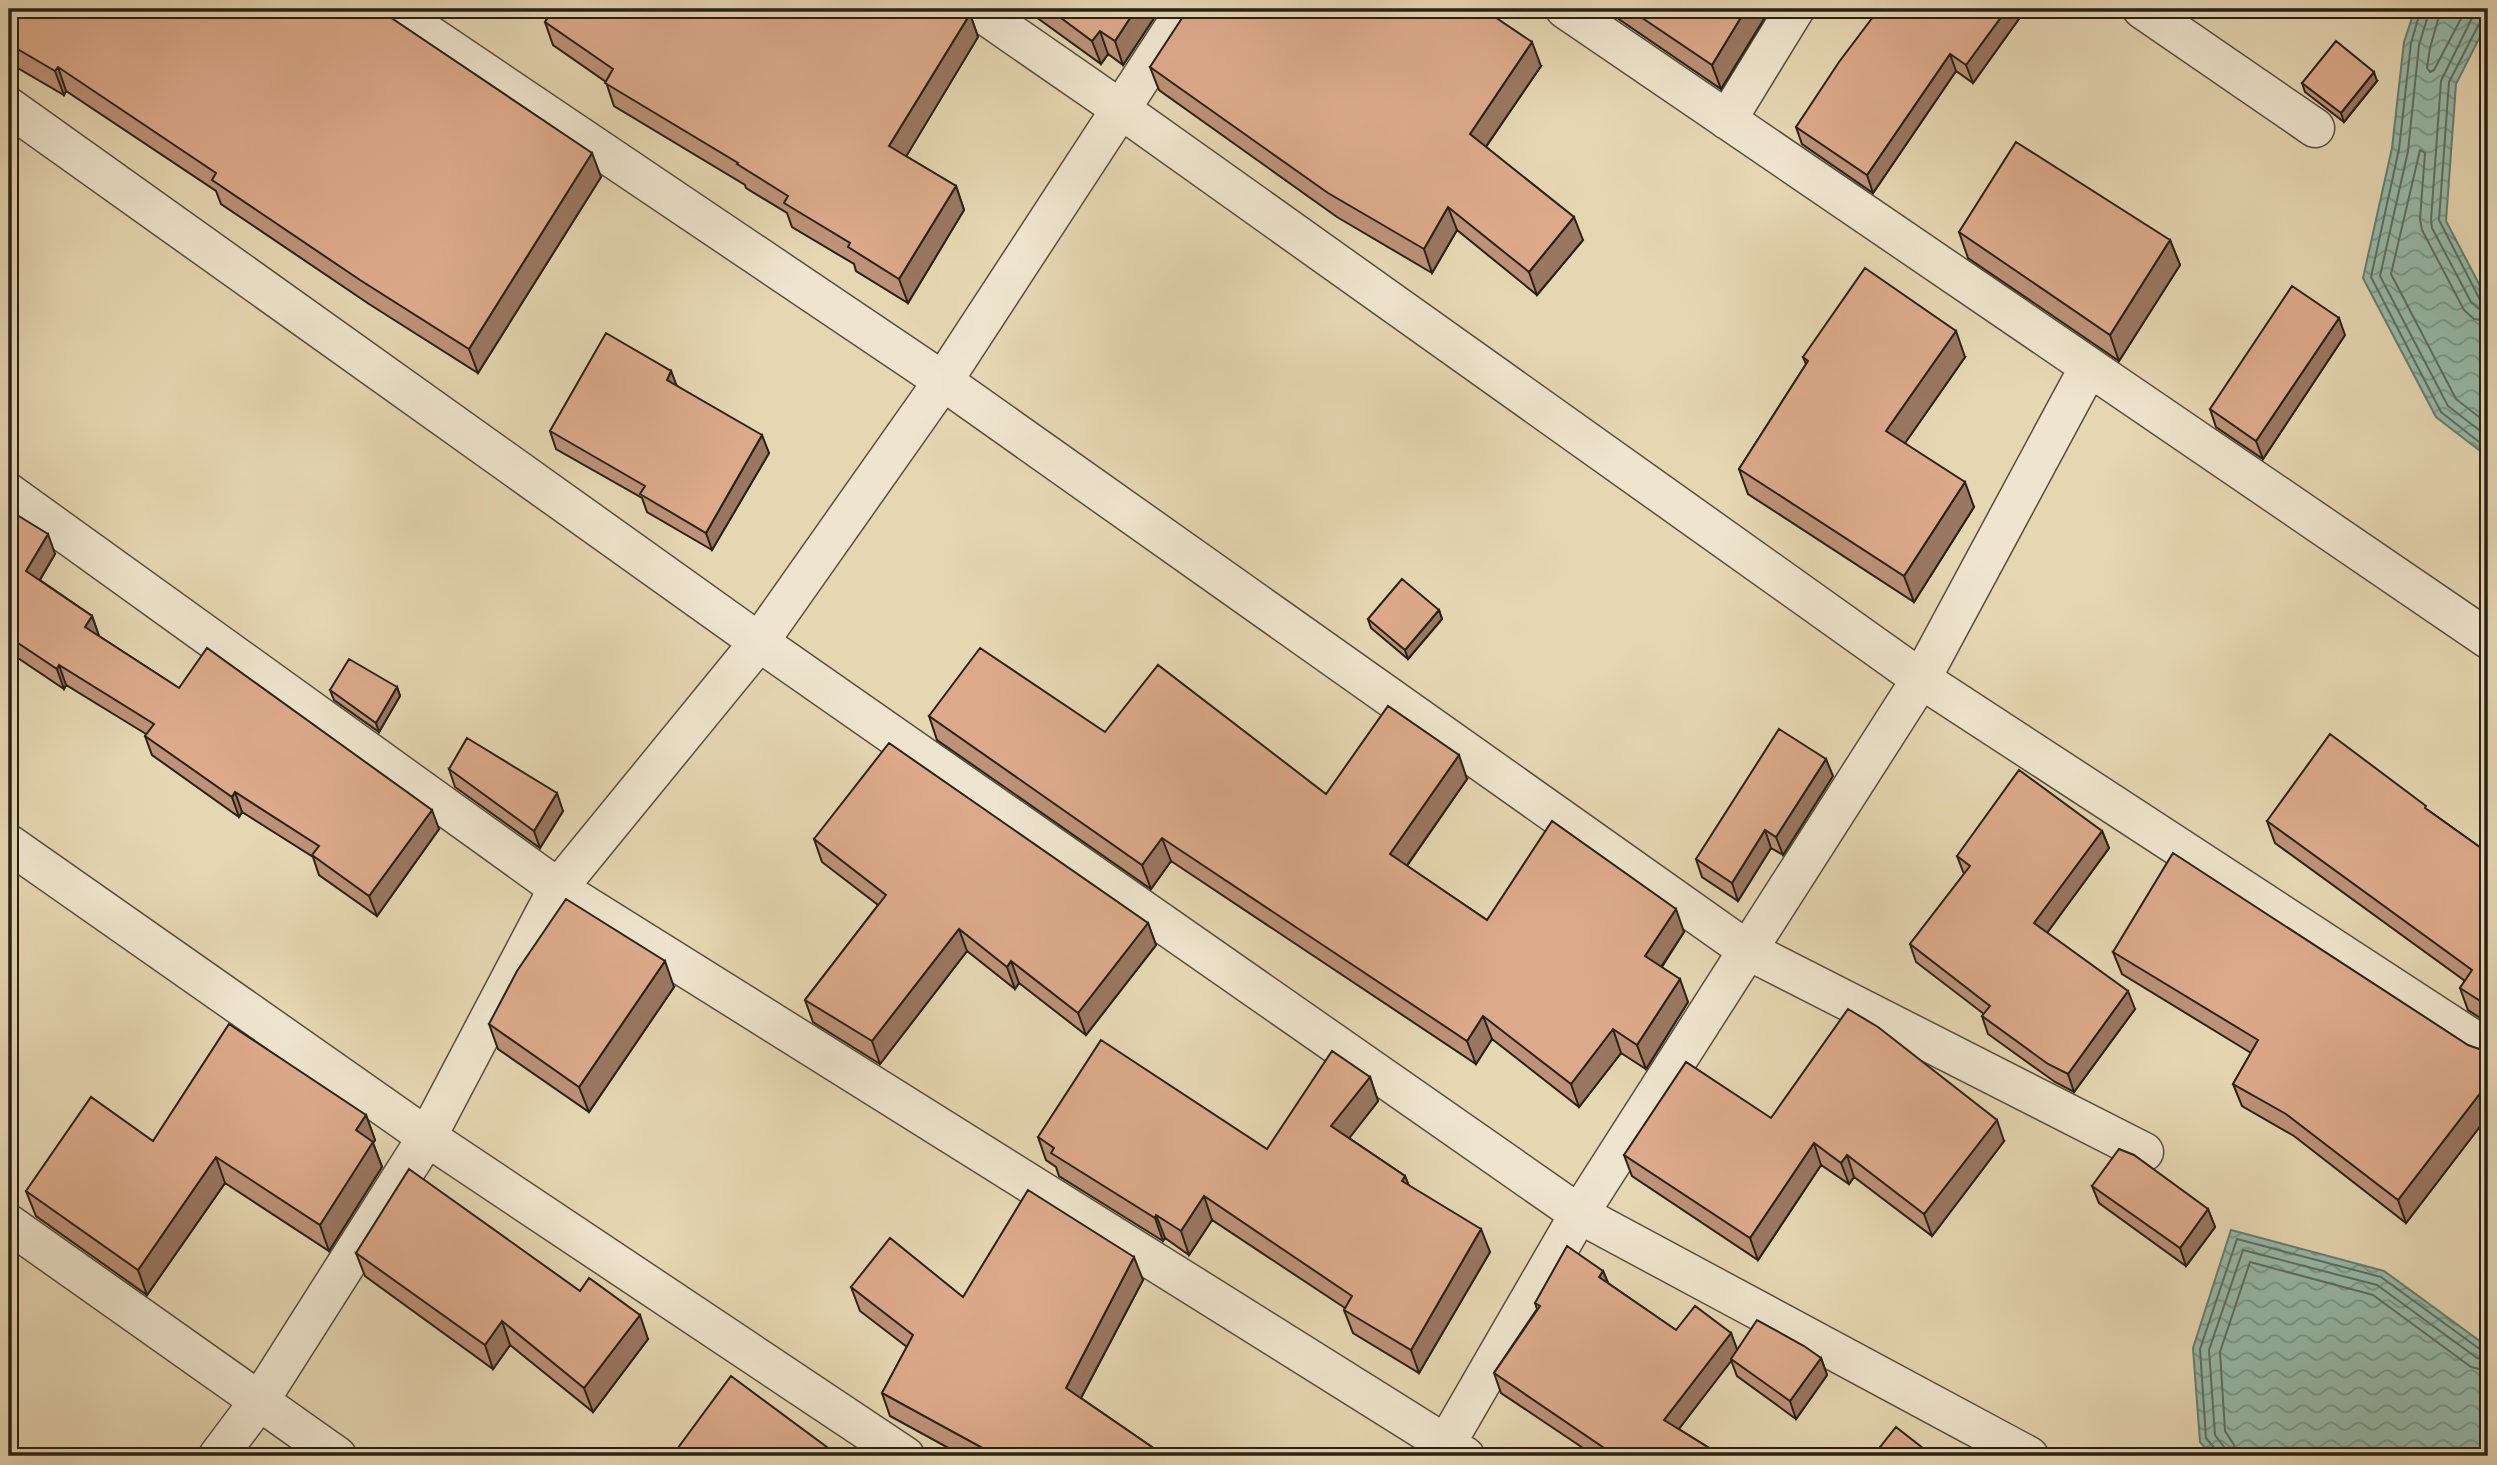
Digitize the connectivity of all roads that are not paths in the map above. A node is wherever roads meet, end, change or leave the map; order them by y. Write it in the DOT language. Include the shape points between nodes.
graph roads {
  1 [pos="391,9"];
  2 [pos="976,9"];
  3 [pos="1186,9"];
  4 [pos="1564,9"];
  5 [pos="1795,9"];
  6 [pos="2142,9"];
  7 [pos="9,107"];
  8 [pos="1119,108"];
  9 [pos="1727,120"];
  10 [pos="2315,128"];
  11 [pos="2089,367"];
  12 [pos="943,381"];
  13 [pos="9,494"];
  14 [pos="2488,639"];
  15 [pos="760,642"];
  16 [pos="1921,679"];
  17 [pos="9,844"];
  18 [pos="558,888"];
  19 [pos="1747,950"];
  20 [pos="2488,1049"];
  21 [pos="427,1137"];
  22 [pos="2144,1152"];
  23 [pos="1579,1214"];
  24 [pos="9,1224"];
  25 [pos="260,1400"];
  26 [pos="1451,1452"];
  27 [pos="218,1456"];
  28 [pos="337,1456"];
  29 [pos="905,1456"];
  30 [pos="2029,1456"];
  1 -- 12 [label="street"];
  2 -- 8 [label="street"];
  3 -- 8 [label="street"];
  4 -- 9 [label="street"];
  5 -- 9 [label="street"];
  6 -- 10 [label="street"];
  7 -- 15 [label="street"];
  8 -- 12 [label="street"];
  8 -- 16 [label="street"];
  9 -- 11 [label="street"];
  11 -- 14 [label="street"];
  11 -- 16 [label="street"];
  12 -- 15 [label="street"];
  12 -- 19 [label="street"];
  13 -- 18 [label="street"];
  15 -- 18 [label="street"];
  15 -- 23 [label="street"];
  16 -- 19 [label="street"];
  16 -- 20 [label="street"];
  17 -- 21 [label="street"];
  18 -- 21 [label="street"];
  18 -- 26 [label="street"];
  19 -- 22 [label="street"];
  19 -- 23 [label="street"];
  21 -- 25 [label="street"];
  21 -- 29 [label="street"];
  23 -- 26 [label="street"];
  23 -- 30 [label="street"];
  24 -- 25 [label="street"];
  25 -- 27 [label="street"];
  25 -- 28 [label="street"];
}
